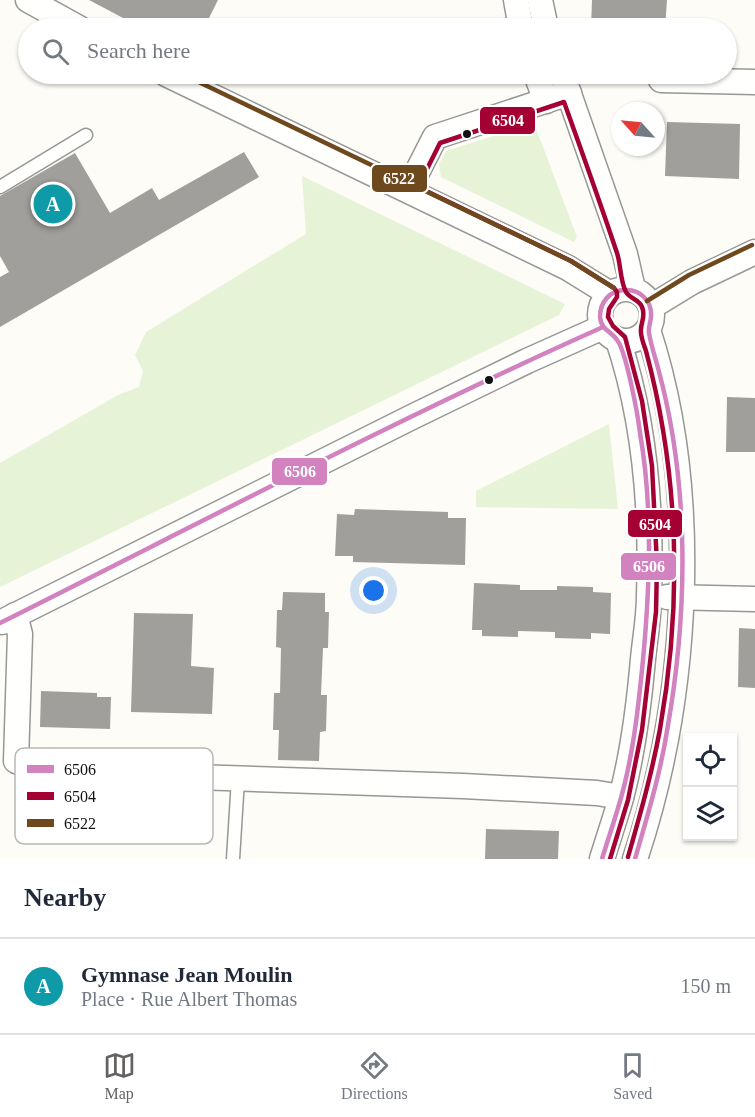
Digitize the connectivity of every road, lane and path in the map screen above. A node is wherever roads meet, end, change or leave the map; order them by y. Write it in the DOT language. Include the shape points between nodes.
graph roads {
  1 [pos="28,0"];
  2 [pos="516,0"];
  3 [pos="540,0"];
  4 [pos="61,18"];
  5 [pos="519,18"];
  6 [pos="544,18"];
  7 [pos="737,82"];
  8 [pos="755,82"];
  9 [pos="187,84"];
  10 [pos="540,84"];
  11 [pos="564,84"];
  12 [pos="565,84"];
  13 [pos="546,101"];
  14 [pos="86,135"];
  15 [pos="0,187"];
  16 [pos="408,190"];
  17 [pos="755,252"];
  18 [pos="622,292"];
  19 [pos="649,318"];
  20 [pos="610,333"];
  21 [pos="682,597"];
  22 [pos="649,598"];
  23 [pos="755,599"];
  24 [pos="7,619"];
  25 [pos="16,748"];
  26 [pos="213,778"];
  27 [pos="238,779"];
  28 [pos="621,797"];
  29 [pos="233,859"];
  30 [pos="602,859"];
  31 [pos="635,859"];
  1 -- 4 [label="street"];
  2 -- 5 [label="street"];
  3 -- 6 [label="street"];
  7 -- 8 [label="street"];
  9 -- 16 [label="street"];
  10 -- 13 [label="street"];
  11 -- 13 [label="street"];
  12 -- 18 [label="street" via="625,254"];
  13 -- 16 [label="street" via="435,137"];
  14 -- 15 [label="lane"];
  16 -- 18 [label="street"];
  17 -- 19 [label="street" via="692,282"];
  18 -- 19 [label="street" via="641,293"];
  18 -- 20 [label="street" via="601,306 600,316"];
  19 -- 20 [label="street" via="640,337 629,341"];
  19 -- 21 [label="street" via="672,440 679,501"];
  20 -- 22 [label="street" via="629,372 639,430 649,539"];
  20 -- 24 [label="street" via="527,361"];
  21 -- 22 [label="street"];
  21 -- 23 [label="street"];
  21 -- 31 [label="street" via="668,724 652,805"];
  22 -- 28 [label="street"];
  24 -- 25 [label="street" via="20,634"];
  26 -- 27 [label="street"];
  27 -- 28 [label="street" via="474,787"];
  27 -- 29 [label="lane"];
  28 -- 30 [label="street"];
}
